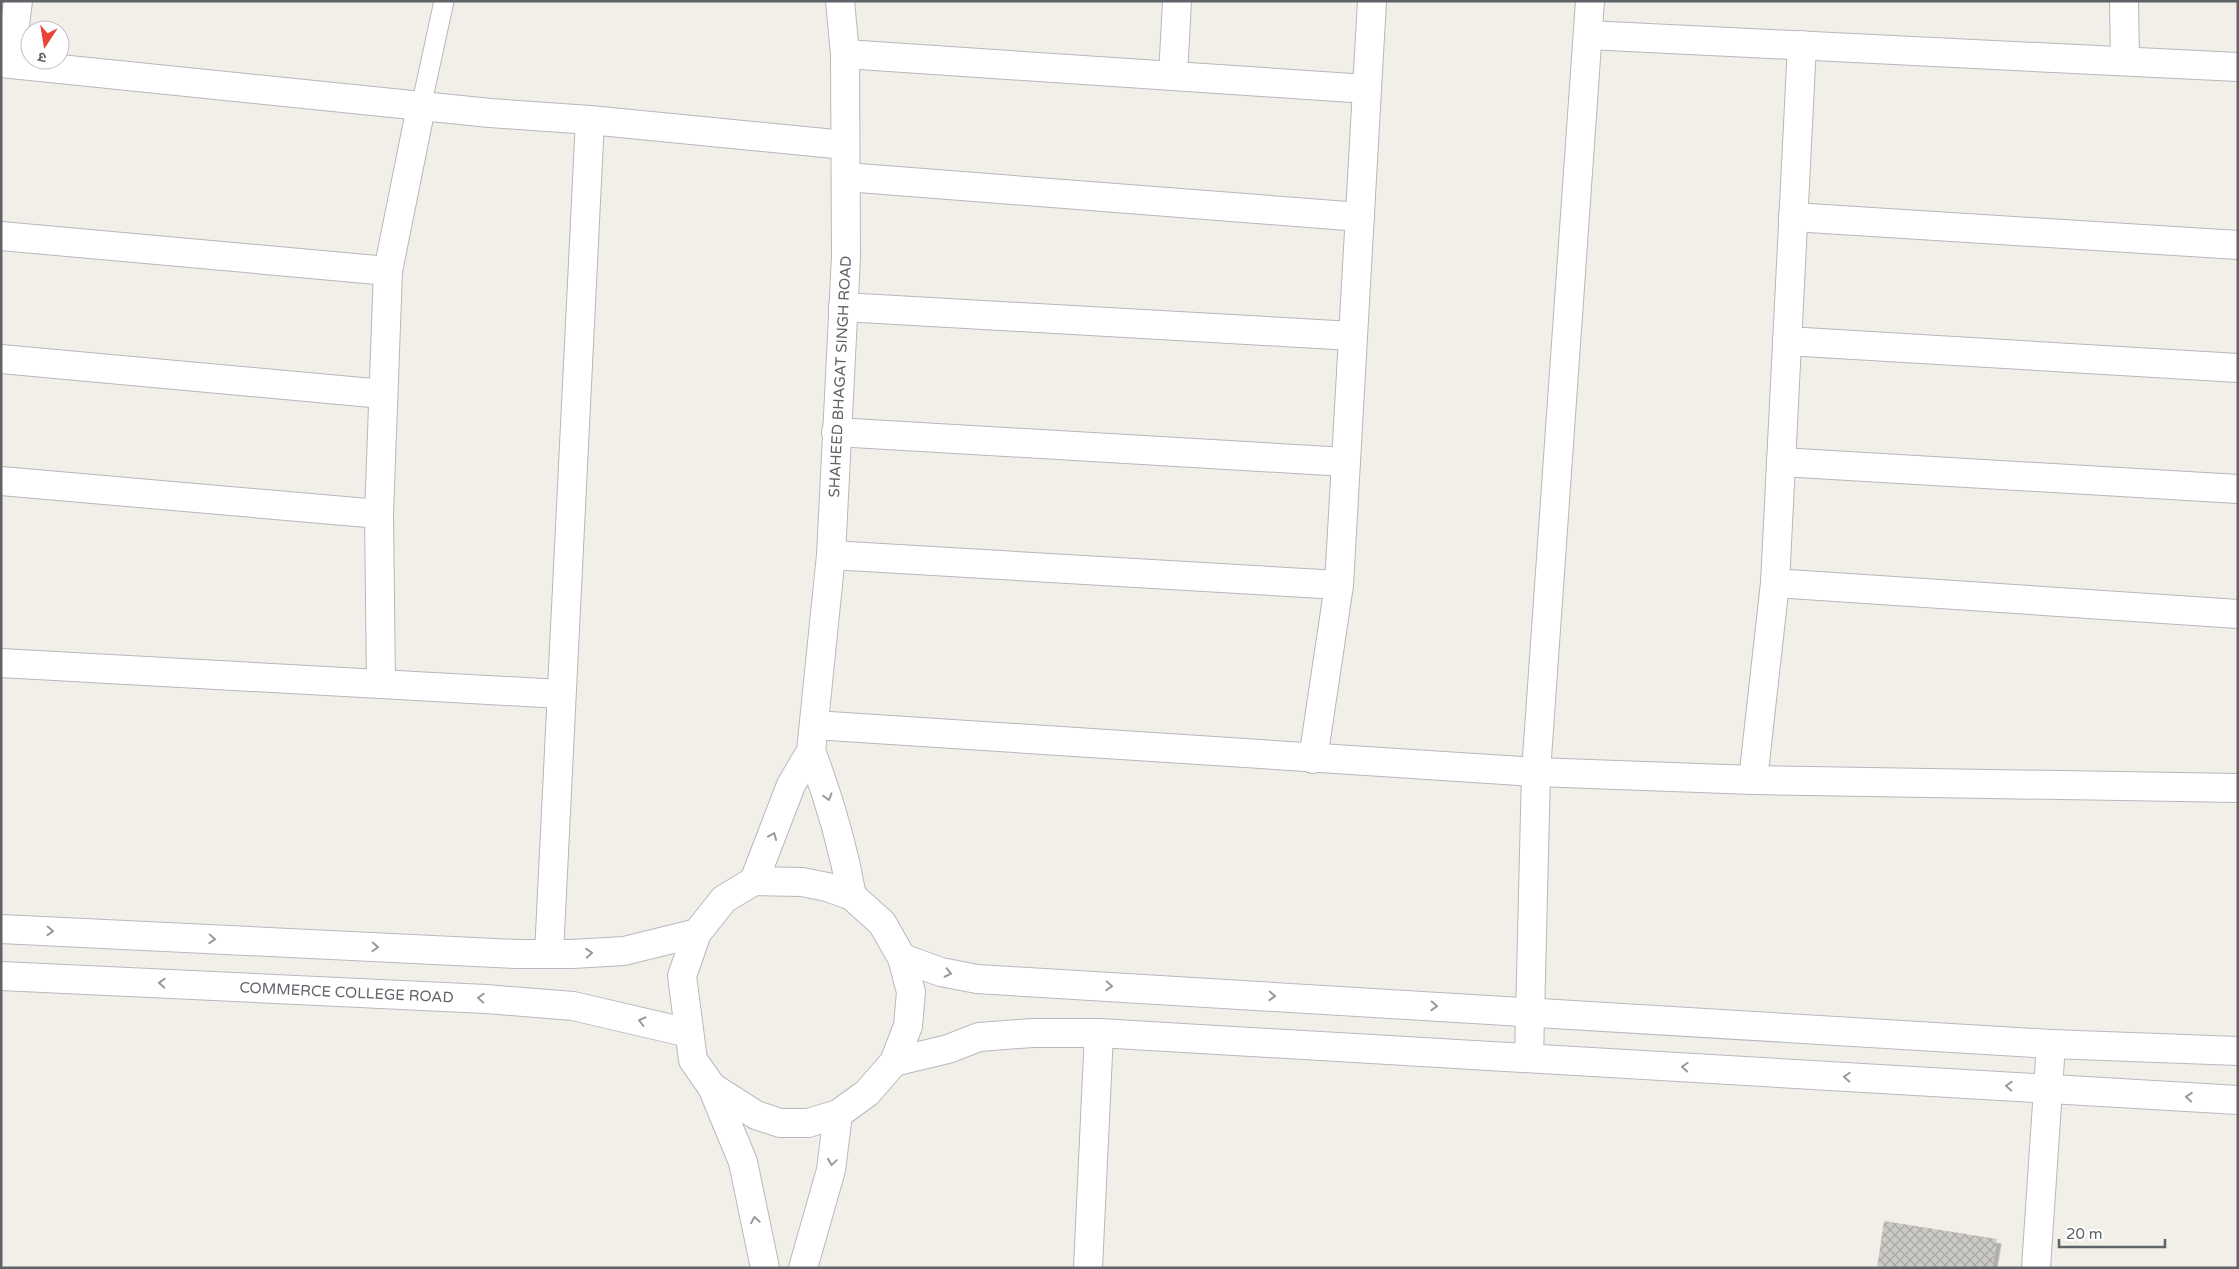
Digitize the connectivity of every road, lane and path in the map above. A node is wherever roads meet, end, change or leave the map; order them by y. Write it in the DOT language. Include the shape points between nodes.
graph roads {
  1 [pos="444,1"];
  2 [pos="840,1"];
  3 [pos="1177,1"];
  4 [pos="1372,1"];
  5 [pos="1590,1"];
  6 [pos="2124,1"];
  7 [pos="12,8"];
  8 [pos="1588,35"];
  9 [pos="1802,45"];
  10 [pos="845,54"];
  11 [pos="2125,61"];
  12 [pos="6,63"];
  13 [pos="2238,67"];
  14 [pos="1173,76"];
  15 [pos="1367,89"];
  16 [pos="421,107"];
  17 [pos="590,120"];
  18 [pos="845,145"];
  19 [pos="846,177"];
  20 [pos="1360,217"];
  21 [pos="1793,217"];
  22 [pos="1,236"];
  23 [pos="2238,245"];
  24 [pos="388,271"];
  25 [pos="843,307"];
  26 [pos="1353,336"];
  27 [pos="1786,341"];
  28 [pos="1,359"];
  29 [pos="2238,368"];
  30 [pos="383,394"];
  31 [pos="836,432"];
  32 [pos="1346,462"];
  33 [pos="1781,462"];
  34 [pos="1,481"];
  35 [pos="2238,489"];
  36 [pos="379,514"];
  37 [pos="831,555"];
  38 [pos="1775,583"];
  39 [pos="1339,585"];
  40 [pos="2238,614"];
  41 [pos="1,663"];
  42 [pos="381,684"];
  43 [pos="561,694"];
  44 [pos="812,738"];
  45 [pos="1313,759"];
  46 [pos="1536,772"];
  47 [pos="1753,780"];
  48 [pos="2238,788"];
  49 [pos="754,880"];
  50 [pos="852,896"];
  51 [pos="1,929"];
  52 [pos="697,933"];
  53 [pos="549,954"];
  54 [pos="902,958"];
  55 [pos="1,976"];
  56 [pos="1532,1012"];
  57 [pos="689,1033"];
  58 [pos="1099,1033"];
  59 [pos="2051,1044"];
  60 [pos="2238,1051"];
  61 [pos="1529,1058"];
  62 [pos="894,1062"];
  63 [pos="712,1087"];
  64 [pos="2048,1088"];
  65 [pos="2238,1100"];
  66 [pos="838,1114"];
  67 [pos="765,1268"];
  68 [pos="803,1268"];
  69 [pos="1088,1268"];
  70 [pos="2036,1268"];
  1 -- 16 [label="lane"];
  2 -- 10 [label="street, SHAHEED BHAGAT SINGH ROAD"];
  3 -- 14 [label="street"];
  4 -- 15 [label="street"];
  5 -- 8 [label="street"];
  6 -- 11 [label="street"];
  7 -- 12 [label="street"];
  8 -- 9 [label="street"];
  8 -- 46 [label="street"];
  9 -- 11 [label="street"];
  9 -- 21 [label="street"];
  10 -- 14 [label="street"];
  10 -- 18 [label="street, SHAHEED BHAGAT SINGH ROAD"];
  11 -- 13 [label="street"];
  12 -- 16 [label="street"];
  14 -- 15 [label="street"];
  15 -- 20 [label="street"];
  16 -- 17 [label="street"];
  16 -- 24 [label="street"];
  17 -- 18 [label="street"];
  17 -- 43 [label="street"];
  18 -- 19 [label="street, SHAHEED BHAGAT SINGH ROAD"];
  19 -- 20 [label="street"];
  19 -- 25 [label="street, SHAHEED BHAGAT SINGH ROAD"];
  20 -- 26 [label="street"];
  21 -- 23 [label="street"];
  21 -- 27 [label="street"];
  22 -- 24 [label="street"];
  24 -- 30 [label="street"];
  25 -- 26 [label="street"];
  25 -- 31 [label="street, SHAHEED BHAGAT SINGH ROAD"];
  26 -- 32 [label="street"];
  27 -- 29 [label="street"];
  27 -- 33 [label="street"];
  28 -- 30 [label="street"];
  30 -- 36 [label="street"];
  31 -- 32 [label="street"];
  31 -- 37 [label="street, SHAHEED BHAGAT SINGH ROAD"];
  32 -- 39 [label="street"];
  33 -- 35 [label="street"];
  33 -- 38 [label="street"];
  34 -- 36 [label="street"];
  36 -- 42 [label="street"];
  37 -- 39 [label="street"];
  37 -- 44 [label="street, SHAHEED BHAGAT SINGH ROAD"];
  38 -- 40 [label="street"];
  38 -- 47 [label="street"];
  39 -- 45 [label="street"];
  41 -- 42 [label="street"];
  42 -- 43 [label="street"];
  43 -- 53 [label="street"];
  44 -- 45 [label="street"];
  49 -- 44 [label="street, one-way"];
  44 -- 50 [label="street, one-way" via="845,856"];
  45 -- 46 [label="street"];
  46 -- 47 [label="street"];
  46 -- 56 [label="street"];
  47 -- 48 [label="street"];
  49 -- 50 [label="street" via="827,886"];
  49 -- 52 [label="street" via="724,899"];
  50 -- 54 [label="street" via="882,923"];
  51 -- 53 [label="street, one-way"];
  53 -- 52 [label="street, one-way" via="624,951"];
  52 -- 57 [label="street" via="682,976"];
  54 -- 56 [label="street, one-way" via="942,972 977,979"];
  54 -- 62 [label="street" via="911,992 908,1026"];
  57 -- 55 [label="street, COMMERCE COLLEGE ROAD, one-way" via="573,1006"];
  56 -- 59 [label="street"];
  56 -- 61 [label="street"];
  57 -- 63 [label="street" via="693,1060"];
  58 -- 61 [label="street"];
  58 -- 62 [label="street" via="979,1037 948,1049"];
  58 -- 69 [label="street"];
  59 -- 60 [label="street"];
  59 -- 64 [label="street"];
  64 -- 61 [label="street, one-way"];
  62 -- 66 [label="street" via="867,1094"];
  63 -- 66 [label="street" via="756,1115 780,1123 808,1123"];
  67 -- 63 [label="street, one-way" via="743,1162"];
  65 -- 64 [label="street, one-way"];
  64 -- 70 [label="street"];
  66 -- 68 [label="street, one-way" via="831,1170"];
}
